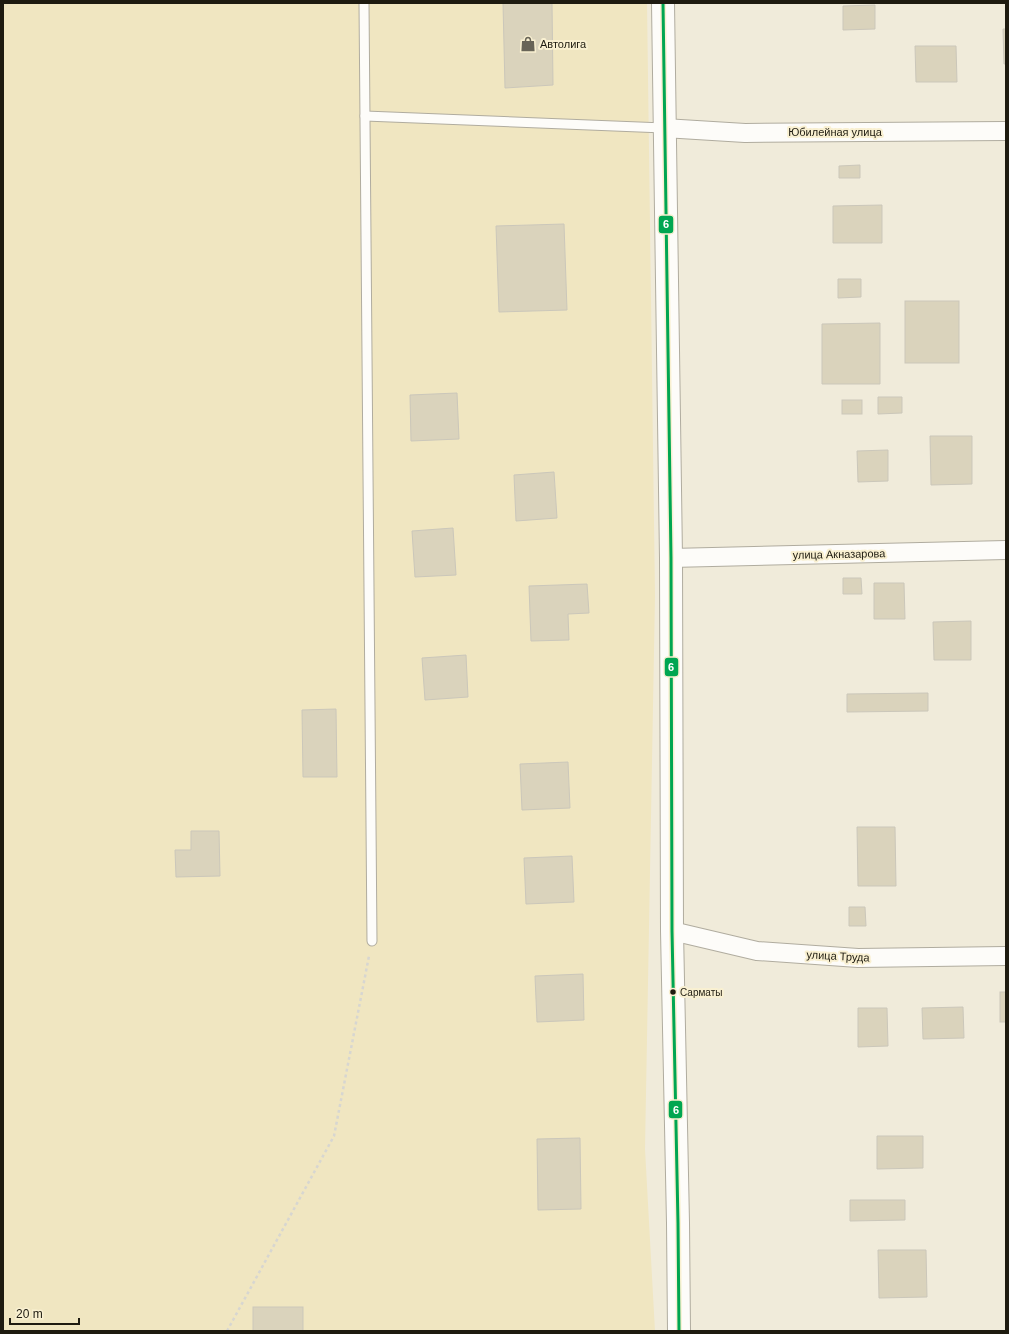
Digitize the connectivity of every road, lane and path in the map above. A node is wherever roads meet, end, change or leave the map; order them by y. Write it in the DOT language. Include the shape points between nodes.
graph roads {
  1 [pos="364,3"];
  2 [pos="662,3"];
  3 [pos="365,116"];
  4 [pos="664,128"];
  5 [pos="1006,131"];
  6 [pos="1006,550"];
  7 [pos="671,558"];
  8 [pos="672,931"];
  9 [pos="372,941"];
  10 [pos="1006,956"];
  11 [pos="227,1331"];
  12 [pos="679,1331"];
  1 -- 3 [label="lane"];
  2 -- 4 [label="street"];
  3 -- 4 [label="lane"];
  3 -- 9 [label="lane"];
  4 -- 5 [label="street, Юбилейная улица" via="745,133"];
  4 -- 7 [label="street"];
  6 -- 7 [label="street, улица Акназарова"];
  7 -- 8 [label="street"];
  8 -- 10 [label="street, улица Труда" via="757,951 858,958"];
  8 -- 12 [label="street"];
  9 -- 11 [label="path" via="334,1136"];
}
